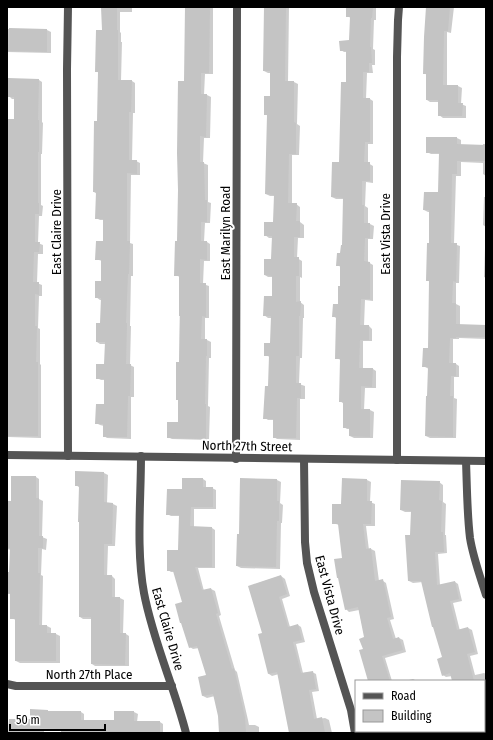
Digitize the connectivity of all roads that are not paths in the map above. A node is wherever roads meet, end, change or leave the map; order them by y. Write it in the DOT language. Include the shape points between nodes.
graph roads {
  1 [pos="68,7"];
  2 [pos="237,7"];
  3 [pos="399,7"];
  4 [pos="7,455"];
  5 [pos="68,456"];
  6 [pos="141,456"];
  7 [pos="236,459"];
  8 [pos="304,459"];
  9 [pos="397,460"];
  10 [pos="466,461"];
  11 [pos="486,462"];
  12 [pos="486,594"];
  13 [pos="7,684"];
  14 [pos="172,686"];
  15 [pos="186,733"];
  16 [pos="355,733"];
  1 -- 5 [label="street, East Claire Drive"];
  2 -- 7 [label="street, East Marilyn Road"];
  3 -- 9 [label="street, East Vista Drive"];
  4 -- 5 [label="street, North 27th Street"];
  5 -- 6 [label="street, North 27th Street"];
  6 -- 7 [label="street, North 27th Street"];
  6 -- 14 [label="street, East Claire Drive" via="140,542 144,592"];
  7 -- 8 [label="street, North 27th Street"];
  8 -- 9 [label="street, North 27th Street"];
  8 -- 16 [label="street, East Vista Drive" via="307,564 351,710"];
  9 -- 10 [label="street, North 27th Street"];
  10 -- 11 [label="street, North 27th Street"];
  10 -- 12 [label="street" via="471,540"];
  13 -- 14 [label="street, North 27th Place"];
  14 -- 15 [label="street, East Claire Drive"];
}
